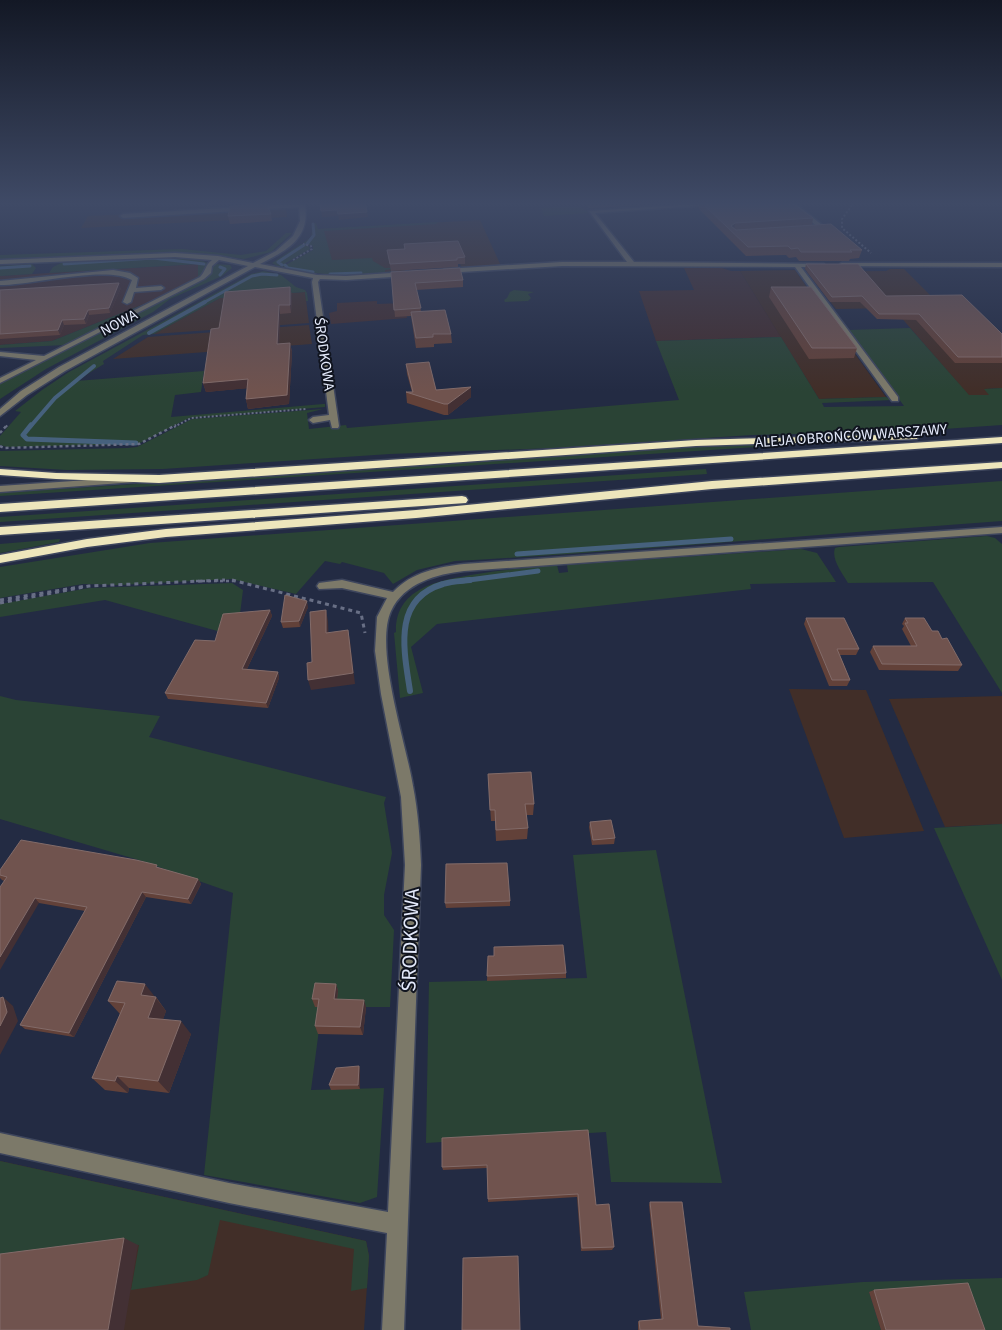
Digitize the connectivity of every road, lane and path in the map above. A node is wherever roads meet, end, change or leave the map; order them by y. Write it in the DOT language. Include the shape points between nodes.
graph roads {
  1 [pos="45,267"];
  2 [pos="209,267"];
  3 [pos="254,267"];
  4 [pos="262,267"];
  5 [pos="512,267"];
  6 [pos="798,267"];
  7 [pos="442,272"];
  8 [pos="412,274"];
  9 [pos="316,277"];
  10 [pos="36,281"];
  11 [pos="0,284"];
  12 [pos="161,288"];
  13 [pos="132,290"];
  14 [pos="127,302"];
  15 [pos="0,354"];
  16 [pos="45,358"];
  17 [pos="0,381"];
  18 [pos="896,399"];
  19 [pos="332,407"];
  20 [pos="0,412"];
  21 [pos="313,420"];
  22 [pos="1002,436"];
  23 [pos="1002,440"];
  24 [pos="2,448"];
  25 [pos="1002,466"];
  26 [pos="0,472"];
  27 [pos="160,478"];
  28 [pos="706,486"];
  29 [pos="0,489"];
  30 [pos="0,500"];
  31 [pos="80,503"];
  32 [pos="0,508"];
  33 [pos="1002,530"];
  34 [pos="0,531"];
  35 [pos="0,559"];
  36 [pos="322,586"];
  37 [pos="396,596"];
  38 [pos="0,601"];
  39 [pos="365,636"];
  40 [pos="0,1144"];
  41 [pos="397,1224"];
  42 [pos="393,1330"];
  1 -- 10 [label="street"];
  2 -- 16 [label="street" via="203,277"];
  3 -- 20 [label="street, NOWA" via="62,369"];
  4 -- 9 [label="street"];
  5 -- 7 [label="street"];
  6 -- 18 [label="street"];
  8 -- 9 [label="street"];
  9 -- 19 [label="street, ŚRODKOWA"];
  10 -- 11 [label="street"];
  10 -- 13 [label="street" via="71,275 121,273 135,277"];
  12 -- 13 [label="street"];
  13 -- 14 [label="street"];
  15 -- 16 [label="street"];
  16 -- 17 [label="street"];
  19 -- 21 [label="street, ŚRODKOWA" via="334,422"];
  19 -- 24 [label="path" via="191,418 139,444 127,446"];
  22 -- 27 [label="highway" via="705,442"];
  23 -- 31 [label="highway, ALEJA OBROŃCÓW WARSZAWY"];
  25 -- 28 [label="highway"];
  26 -- 27 [label="highway"];
  27 -- 29 [label="street"];
  28 -- 34 [label="highway"];
  28 -- 35 [label="highway" via="416,514 166,532"];
  30 -- 31 [label="highway"];
  31 -- 32 [label="highway"];
  33 -- 37 [label="street" via="497,564 424,576"];
  36 -- 37 [label="street" via="342,584"];
  37 -- 41 [label="street, ŚRODKOWA" via="383,616 382,659 408,799 413,848"];
  38 -- 39 [label="path" via="89,586 231,580 361,613"];
  40 -- 41 [label="street" via="229,1193"];
  41 -- 42 [label="street, ŚRODKOWA"];
}
